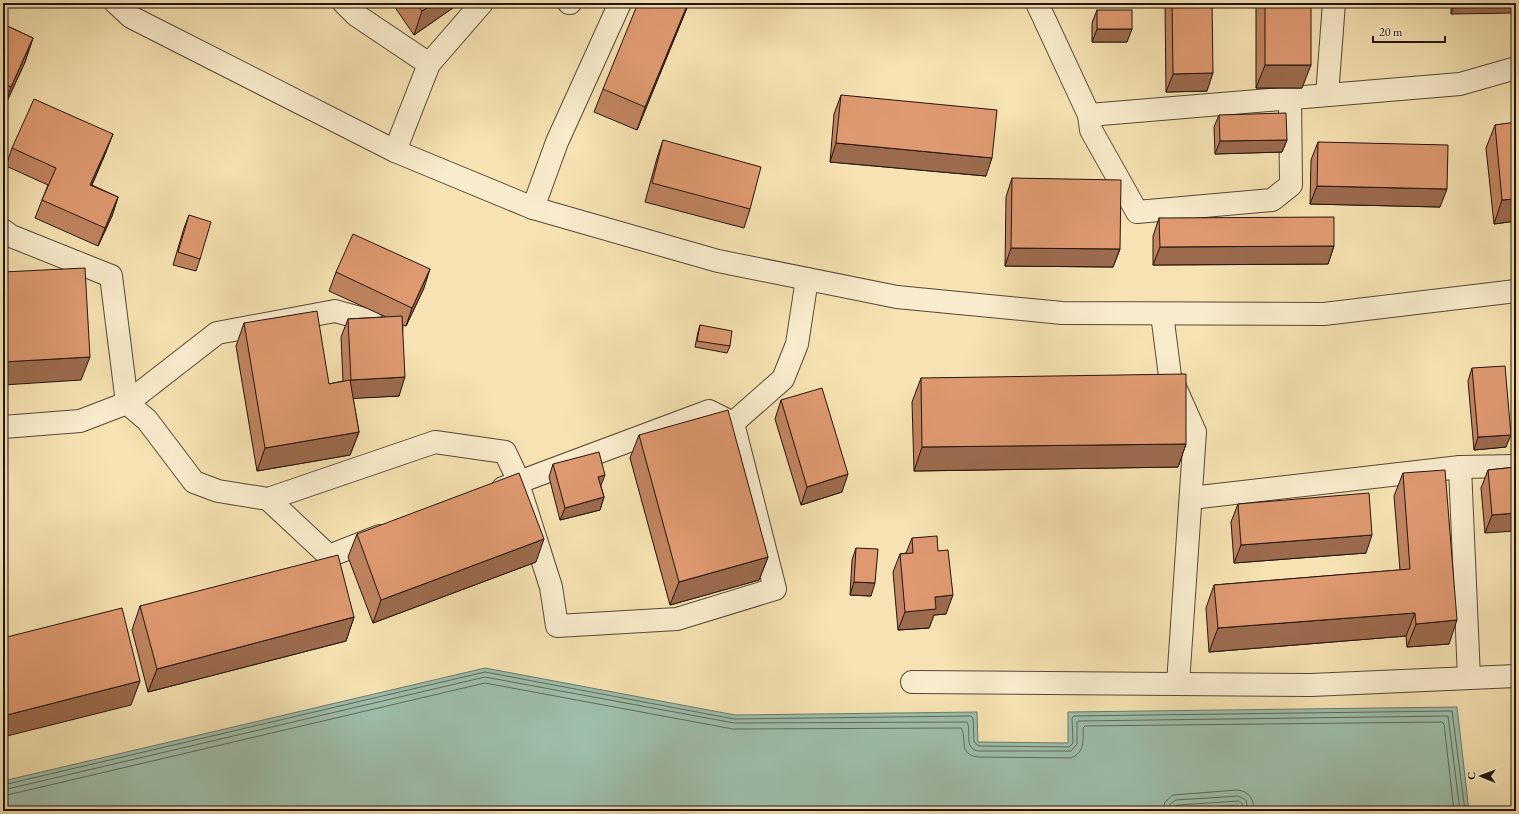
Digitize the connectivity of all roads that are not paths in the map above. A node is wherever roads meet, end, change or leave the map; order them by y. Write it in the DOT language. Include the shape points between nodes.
graph roads {
  1 [pos="116,3"];
  2 [pos="344,3"];
  3 [pos="482,3"];
  4 [pos="620,3"];
  5 [pos="1037,3"];
  6 [pos="1334,3"];
  7 [pos="429,64"];
  8 [pos="1516,68"];
  9 [pos="1327,95"];
  10 [pos="1290,98"];
  11 [pos="1089,115"];
  12 [pos="395,151"];
  13 [pos="533,208"];
  14 [pos="3,230"];
  15 [pos="807,279"];
  16 [pos="1516,291"];
  17 [pos="1162,314"];
  18 [pos="371,321"];
  19 [pos="127,403"];
  20 [pos="733,423"];
  21 [pos="3,427"];
  22 [pos="1516,466"];
  23 [pos="1460,467"];
  24 [pos="518,482"];
  25 [pos="481,496"];
  26 [pos="268,498"];
  27 [pos="1191,498"];
  28 [pos="402,528"];
  29 [pos="1516,676"];
  30 [pos="1469,678"];
  31 [pos="912,682"];
  32 [pos="1178,684"];
  1 -- 12 [label="street" via="131,17"];
  2 -- 7 [label="street" via="356,15"];
  3 -- 7 [label="street"];
  4 -- 13 [label="street" via="557,142"];
  5 -- 11 [label="street"];
  6 -- 9 [label="street"];
  7 -- 12 [label="street"];
  8 -- 9 [label="street" via="1460,84"];
  9 -- 10 [label="street"];
  10 -- 11 [label="street"];
  10 -- 11 [label="street" via="1292,185 1272,200 1137,212 1091,130"];
  12 -- 13 [label="street"];
  13 -- 15 [label="street" via="718,261"];
  14 -- 19 [label="street" via="11,236 110,276"];
  15 -- 17 [label="street" via="897,297 1054,313"];
  15 -- 20 [label="street" via="797,344 783,380"];
  16 -- 17 [label="street" via="1324,314"];
  17 -- 27 [label="street" via="1170,376 1195,432"];
  18 -- 19 [label="street" via="335,310 217,333"];
  19 -- 21 [label="street" via="80,421"];
  19 -- 26 [label="street" via="147,420 194,482 218,491"];
  20 -- 24 [label="street" via="709,411"];
  20 -- 24 [label="street" via="775,589 677,619 557,626 550,587"];
  22 -- 23 [label="street"];
  23 -- 27 [label="street"];
  23 -- 30 [label="street"];
  24 -- 25 [label="street"];
  24 -- 26 [label="street" via="505,452 435,442"];
  26 -- 28 [label="street" via="329,556"];
  27 -- 32 [label="street"];
  29 -- 30 [label="street"];
  30 -- 32 [label="street" via="1311,685"];
  31 -- 32 [label="street"];
}
